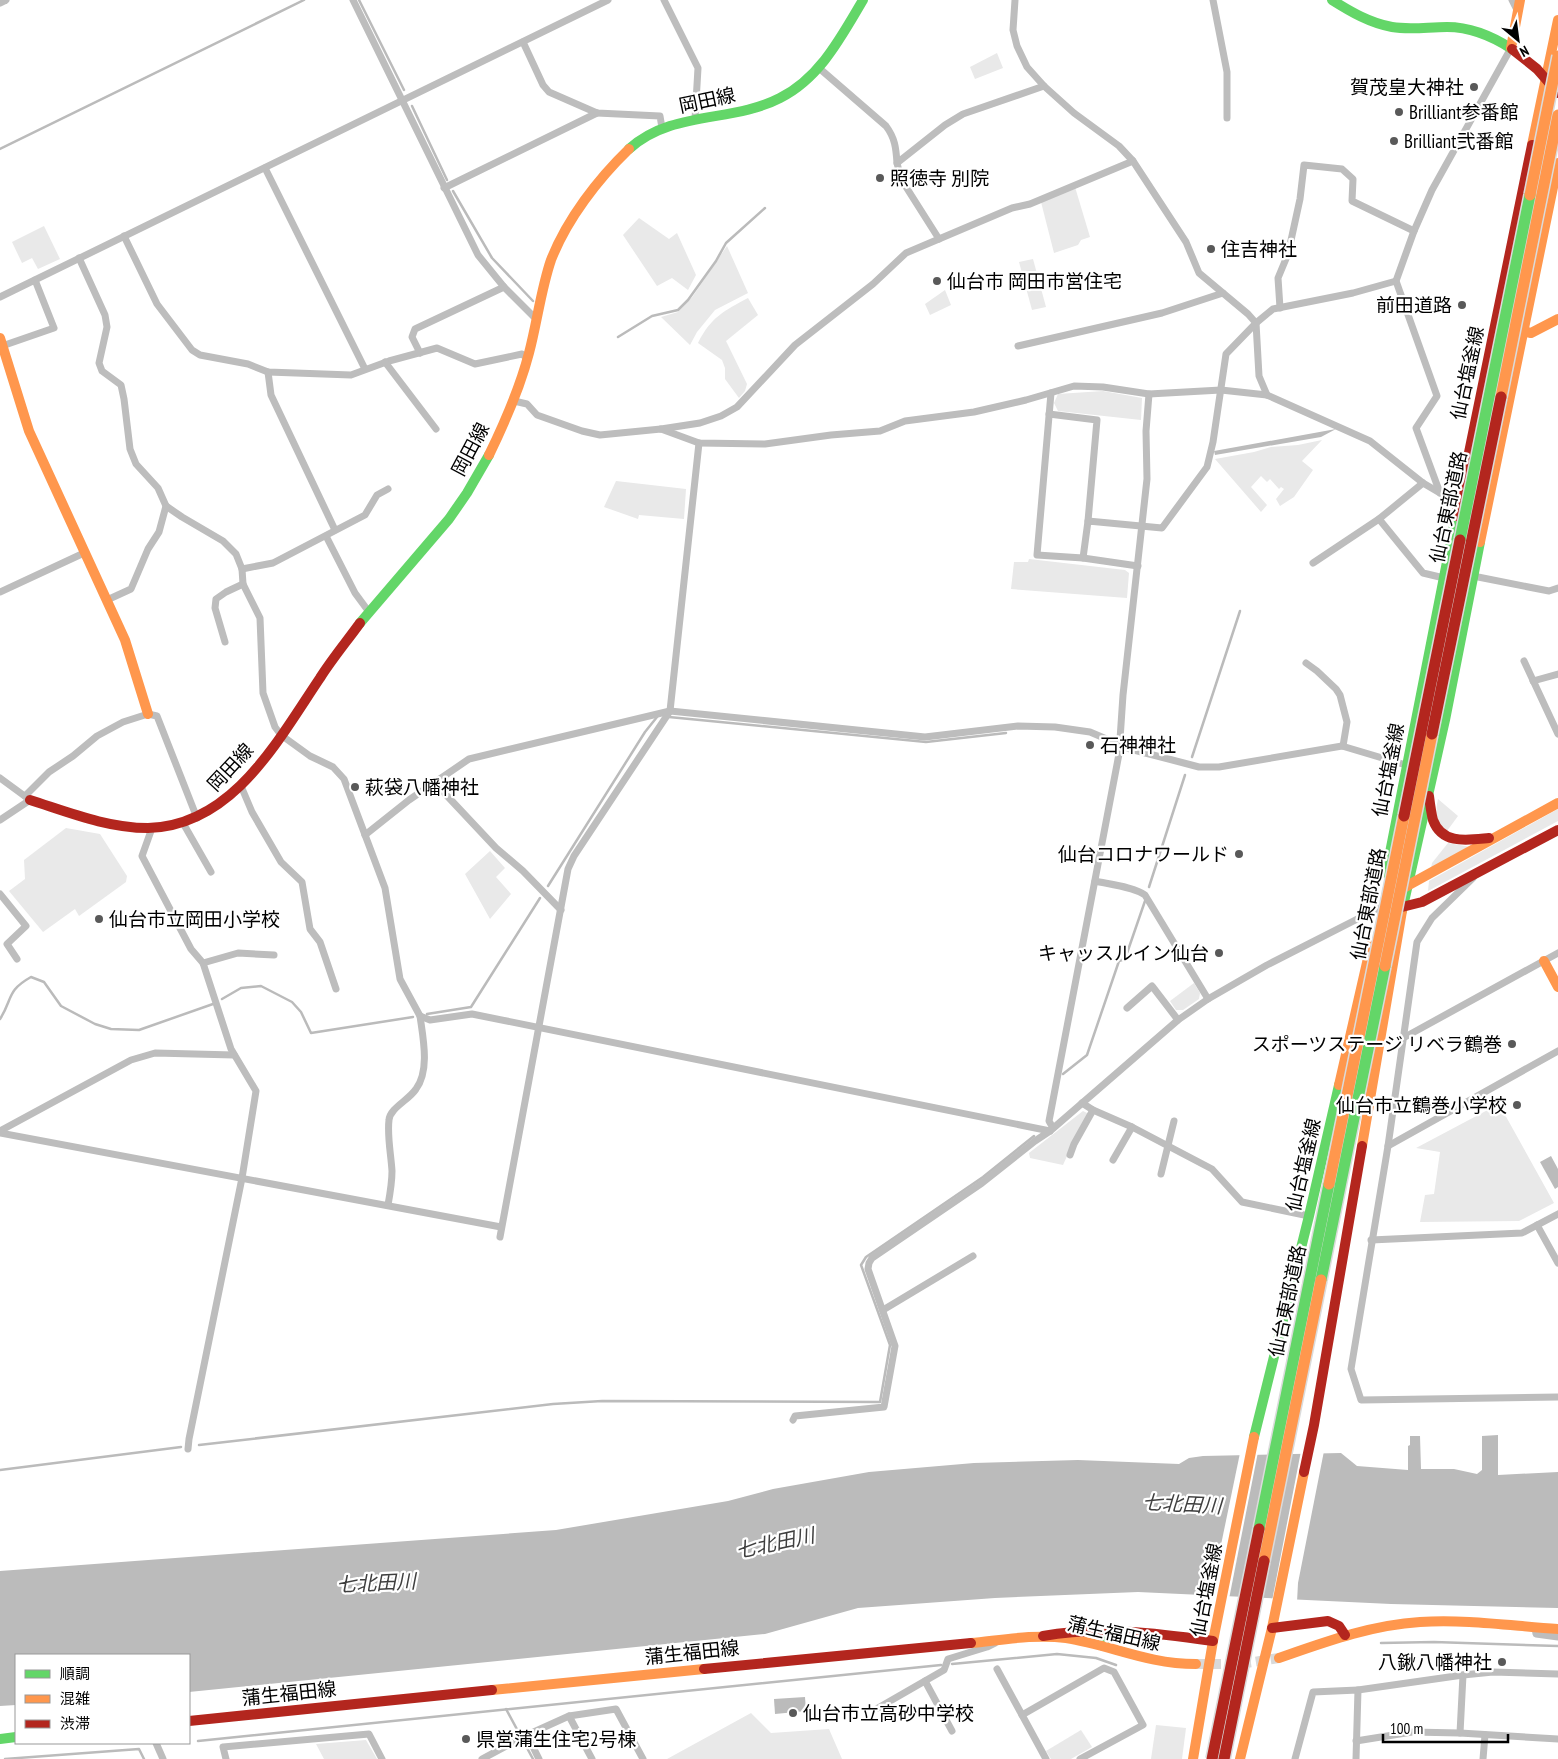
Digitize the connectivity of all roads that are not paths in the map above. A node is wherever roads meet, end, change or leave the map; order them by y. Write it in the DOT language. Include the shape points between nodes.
graph roads {
  1 [pos="6,0"];
  2 [pos="353,0"];
  3 [pos="608,0"];
  4 [pos="664,0"];
  5 [pos="862,0"];
  6 [pos="1015,0"];
  7 [pos="1213,0"];
  8 [pos="1332,0"];
  9 [pos="0,3"];
  10 [pos="1516,3"];
  11 [pos="1558,20"];
  12 [pos="523,42"];
  13 [pos="1511,48"];
  14 [pos="1558,56"];
  15 [pos="819,68"];
  16 [pos="1546,78"];
  17 [pos="1558,80"];
  18 [pos="1044,86"];
  19 [pos="1558,93"];
  20 [pos="402,101"];
  21 [pos="597,113"];
  22 [pos="1558,115"];
  23 [pos="1227,118"];
  24 [pos="696,119"];
  25 [pos="662,128"];
  26 [pos="1133,160"];
  27 [pos="897,163"];
  28 [pos="1558,163"];
  29 [pos="265,168"];
  30 [pos="444,188"];
  31 [pos="1414,231"];
  32 [pos="124,236"];
  33 [pos="940,239"];
  34 [pos="79,258"];
  35 [pos="35,280"];
  36 [pos="1396,281"];
  37 [pos="504,286"];
  38 [pos="1222,293"];
  39 [pos="0,297"];
  40 [pos="1280,308"];
  41 [pos="1558,318"];
  42 [pos="537,320"];
  43 [pos="1256,323"];
  44 [pos="1522,331"];
  45 [pos="1,342"];
  46 [pos="1018,346"];
  47 [pos="420,353"];
  48 [pos="528,359"];
  49 [pos="385,362"];
  50 [pos="364,369"];
  51 [pos="268,372"];
  52 [pos="1221,390"];
  53 [pos="1051,393"];
  54 [pos="1149,394"];
  55 [pos="1267,395"];
  56 [pos="514,401"];
  57 [pos="1049,414"];
  58 [pos="436,429"];
  59 [pos="661,429"];
  60 [pos="699,443"];
  61 [pos="1423,483"];
  62 [pos="388,490"];
  63 [pos="1440,493"];
  64 [pos="166,506"];
  65 [pos="1458,507"];
  66 [pos="1378,519"];
  67 [pos="1088,521"];
  68 [pos="1142,525"];
  69 [pos="335,530"];
  70 [pos="326,536"];
  71 [pos="84,553"];
  72 [pos="1083,558"];
  73 [pos="1313,563"];
  74 [pos="1138,566"];
  75 [pos="242,569"];
  76 [pos="1473,576"];
  77 [pos="1444,578"];
  78 [pos="243,584"];
  79 [pos="1558,588"];
  80 [pos="0,592"];
  81 [pos="107,600"];
  82 [pos="369,612"];
  83 [pos="225,642"];
  84 [pos="1524,661"];
  85 [pos="1306,664"];
  86 [pos="1558,674"];
  87 [pos="1533,681"];
  88 [pos="670,711"];
  89 [pos="148,714"];
  90 [pos="1558,734"];
  91 [pos="280,735"];
  92 [pos="1120,745"];
  93 [pos="1343,746"];
  94 [pos="1406,764"];
  95 [pos="0,778"];
  96 [pos="435,783"];
  97 [pos="241,786"];
  98 [pos="1429,796"];
  99 [pos="28,798"];
  100 [pos="1558,803"];
  101 [pos="197,818"];
  102 [pos="0,820"];
  103 [pos="184,823"];
  104 [pos="152,828"];
  105 [pos="1558,830"];
  106 [pos="365,835"];
  107 [pos="1494,837"];
  108 [pos="211,872"];
  109 [pos="1477,874"];
  110 [pos="1095,881"];
  111 [pos="1408,884"];
  112 [pos="0,894"];
  113 [pos="1379,908"];
  114 [pos="1403,908"];
  115 [pos="561,910"];
  116 [pos="1558,953"];
  117 [pos="274,955"];
  118 [pos="17,959"];
  119 [pos="1544,961"];
  120 [pos="203,963"];
  121 [pos="1558,988"];
  122 [pos="336,990"];
  123 [pos="1208,999"];
  124 [pos="1127,1008"];
  125 [pos="420,1016"];
  126 [pos="1178,1020"];
  127 [pos="539,1028"];
  128 [pos="1404,1037"];
  129 [pos="1558,1051"];
  130 [pos="234,1055"];
  131 [pos="1082,1103"];
  132 [pos="1093,1110"];
  133 [pos="1174,1121"];
  134 [pos="1132,1127"];
  135 [pos="1051,1130"];
  136 [pos="0,1132"];
  137 [pos="1168,1146"];
  138 [pos="1388,1146"];
  139 [pos="1070,1155"];
  140 [pos="1113,1160"];
  141 [pos="1161,1174"];
  142 [pos="242,1178"];
  143 [pos="388,1206"];
  144 [pos="1558,1214"];
  145 [pos="1309,1216"];
  146 [pos="1537,1225"];
  147 [pos="502,1227"];
  148 [pos="500,1237"];
  149 [pos="1371,1240"];
  150 [pos="973,1256"];
  151 [pos="1558,1263"];
  152 [pos="883,1310"];
  153 [pos="1558,1397"];
  154 [pos="793,1420"];
  155 [pos="188,1450"];
  156 [pos="1272,1628"];
  157 [pos="1535,1628"];
  158 [pos="1558,1629"];
  159 [pos="1110,1630"];
  160 [pos="1345,1635"];
  161 [pos="1043,1636"];
  162 [pos="1558,1637"];
  163 [pos="1002,1639"];
  164 [pos="1213,1642"];
  165 [pos="1103,1646"];
  166 [pos="1279,1658"];
  167 [pos="1196,1664"];
  168 [pos="997,1669"];
  169 [pos="1558,1674"];
  170 [pos="1463,1675"];
  171 [pos="926,1681"];
  172 [pos="1358,1690"];
  173 [pos="878,1708"];
  174 [pos="1022,1715"];
  175 [pos="569,1716"];
  176 [pos="190,1721"];
  177 [pos="952,1731"];
  178 [pos="1460,1733"];
  179 [pos="1485,1736"];
  180 [pos="15,1737"];
  181 [pos="523,1737"];
  182 [pos="0,1739"];
  183 [pos="1558,1739"];
  184 [pos="1356,1741"];
  185 [pos="156,1744"];
  186 [pos="163,1759"];
  187 [pos="226,1759"];
  188 [pos="382,1759"];
  189 [pos="482,1759"];
  190 [pos="539,1759"];
  191 [pos="592,1759"];
  192 [pos="643,1759"];
  193 [pos="1046,1759"];
  194 [pos="1080,1759"];
  195 [pos="1193,1759"];
  196 [pos="1212,1759"];
  197 [pos="1224,1759"];
  198 [pos="1240,1759"];
  199 [pos="1295,1759"];
  200 [pos="1356,1759"];
  201 [pos="1484,1759"];
  1 -- 9 [label="street"];
  2 -- 20 [label="street"];
  3 -- 12 [label="street"];
  4 -- 24 [label="street" via="698,68"];
  5 -- 15 [label="main road, 岡田線" via="830,56"];
  6 -- 18 [label="street" via="1013,30 1017,46 1027,67"];
  7 -- 23 [label="street" via="1227,72"];
  8 -- 13 [label="main road" via="1350,12 1383,26 1470,30 1501,40"];
  10 -- 13 [label="main road"];
  11 -- 16 [label="main road, 仙台塩釜線"];
  12 -- 20 [label="street"];
  12 -- 21 [label="street" via="549,92"];
  13 -- 16 [label="main road"];
  13 -- 31 [label="street" via="1432,190"];
  14 -- 196 [label="main road, 仙台東部道路, bridge"];
  15 -- 24 [label="main road, 岡田線" via="786,96 761,106"];
  15 -- 27 [label="street" via="886,126 896,146"];
  16 -- 17 [label="main road"];
  16 -- 19 [label="main road"];
  16 -- 65 [label="main road, 仙台塩釜線"];
  18 -- 26 [label="street"];
  18 -- 27 [label="street" via="963,114"];
  20 -- 29 [label="street"];
  20 -- 30 [label="street"];
  21 -- 25 [label="street" via="660,116"];
  21 -- 30 [label="street"];
  22 -- 197 [label="main road, 仙台東部道路, bridge"];
  24 -- 25 [label="main road, 岡田線"];
  25 -- 42 [label="main road, 岡田線" via="630,148 564,232 550,263"];
  26 -- 33 [label="street"];
  26 -- 38 [label="street" via="1186,242 1199,274"];
  27 -- 33 [label="street" via="901,178"];
  28 -- 44 [label="main road"];
  29 -- 32 [label="street"];
  29 -- 50 [label="street"];
  30 -- 37 [label="street" via="478,255"];
  31 -- 36 [label="street"];
  31 -- 40 [label="street" via="1352,201 1353,179 1342,169 1304,166 1288,254 1278,278"];
  32 -- 34 [label="street"];
  32 -- 51 [label="street" via="157,304 192,350 200,355 248,364"];
  33 -- 59 [label="street" via="906,253 873,284 795,345 737,407 700,423"];
  34 -- 35 [label="street"];
  34 -- 64 [label="street" via="105,315 107,327 99,363 102,371 121,385 130,449 136,464 158,488"];
  35 -- 39 [label="street"];
  35 -- 45 [label="street" via="54,328"];
  36 -- 40 [label="street"];
  36 -- 63 [label="street" via="1437,396 1416,428"];
  37 -- 42 [label="street"];
  37 -- 47 [label="street" via="415,329 412,337"];
  38 -- 43 [label="street"];
  38 -- 46 [label="street" via="1162,313"];
  40 -- 43 [label="street"];
  41 -- 44 [label="main road" via="1531,333"];
  42 -- 48 [label="main road, 岡田線"];
  43 -- 52 [label="street" via="1226,354"];
  43 -- 55 [label="street" via="1259,376"];
  44 -- 76 [label="main road"];
  45 -- 71 [label="main road" via="29,431"];
  47 -- 48 [label="street" via="437,348 475,364 522,354"];
  47 -- 49 [label="street"];
  48 -- 56 [label="main road, 岡田線"];
  49 -- 50 [label="street"];
  49 -- 58 [label="street"];
  50 -- 51 [label="street" via="351,375"];
  51 -- 69 [label="street" via="271,395"];
  52 -- 54 [label="street"];
  52 -- 55 [label="street"];
  52 -- 68 [label="street" via="1208,468 1162,528"];
  53 -- 54 [label="street" via="1074,386"];
  53 -- 57 [label="street"];
  53 -- 60 [label="street" via="974,412 905,421 880,432 765,444"];
  54 -- 68 [label="street" via="1147,479"];
  55 -- 61 [label="street" via="1370,441"];
  56 -- 59 [label="street" via="527,404 537,415 600,435"];
  56 -- 82 [label="main road, 岡田線" via="480,472 460,504 439,533"];
  57 -- 67 [label="street" via="1097,420"];
  57 -- 72 [label="street" via="1037,554"];
  59 -- 60 [label="street"];
  60 -- 88 [label="street"];
  61 -- 63 [label="street"];
  61 -- 66 [label="street"];
  62 -- 69 [label="street" via="377,495 365,515"];
  63 -- 65 [label="street"];
  64 -- 75 [label="street" via="223,541 236,554"];
  64 -- 81 [label="street" via="159,532 131,589"];
  65 -- 77 [label="main road, 仙台塩釜線"];
  66 -- 73 [label="street"];
  66 -- 77 [label="street" via="1422,573"];
  67 -- 68 [label="street"];
  67 -- 72 [label="street"];
  68 -- 74 [label="street"];
  69 -- 70 [label="street"];
  70 -- 75 [label="street" via="273,563"];
  70 -- 82 [label="street"];
  71 -- 80 [label="street"];
  71 -- 81 [label="main road"];
  72 -- 74 [label="street"];
  74 -- 92 [label="street"];
  75 -- 78 [label="street"];
  76 -- 79 [label="street" via="1549,591"];
  76 -- 98 [label="main road"];
  77 -- 94 [label="main road, 仙台塩釜線"];
  78 -- 83 [label="street" via="216,599 215,608"];
  78 -- 91 [label="street" via="260,618 263,693"];
  81 -- 89 [label="main road" via="125,640"];
  82 -- 91 [label="main road, 岡田線"];
  84 -- 87 [label="street"];
  85 -- 93 [label="street" via="1340,696 1347,722"];
  86 -- 87 [label="street"];
  87 -- 90 [label="street"];
  88 -- 92 [label="street" via="925,737 1018,726 1055,728 1090,732"];
  88 -- 96 [label="street" via="469,759"];
  88 -- 115 [label="street" via="574,856 568,869"];
  89 -- 99 [label="street" via="123,722 97,736 49,772"];
  89 -- 101 [label="street" via="157,716"];
  91 -- 97 [label="main road, 岡田線"];
  91 -- 106 [label="street" via="333,767 344,779"];
  92 -- 93 [label="street" via="1199,767 1219,767"];
  92 -- 110 [label="street"];
  93 -- 94 [label="street"];
  94 -- 113 [label="main road, 仙台塩釜線"];
  95 -- 99 [label="street"];
  96 -- 106 [label="street"];
  96 -- 115 [label="street"];
  97 -- 101 [label="main road, 岡田線"];
  97 -- 122 [label="street" via="281,862 302,882 310,929 320,942"];
  98 -- 107 [label="main road" via="1435,824 1443,834 1462,841"];
  98 -- 111 [label="main road"];
  99 -- 102 [label="street"];
  99 -- 104 [label="main road, 岡田線" via="105,823"];
  100 -- 107 [label="main road"];
  101 -- 103 [label="main road, 岡田線"];
  103 -- 104 [label="main road, 岡田線"];
  103 -- 108 [label="street"];
  104 -- 120 [label="street" via="142,856 191,949"];
  105 -- 109 [label="main road"];
  106 -- 125 [label="street" via="385,888 400,979"];
  107 -- 111 [label="main road"];
  109 -- 114 [label="main road"];
  109 -- 128 [label="street" via="1432,918 1421,934"];
  110 -- 123 [label="street" via="1145,895"];
  110 -- 135 [label="street" via="1049,1121"];
  111 -- 113 [label="main road"];
  111 -- 114 [label="main road"];
  112 -- 118 [label="street" via="26,926 7,944"];
  113 -- 114 [label="main road"];
  113 -- 123 [label="street"];
  113 -- 145 [label="main road, 仙台塩釜線"];
  114 -- 156 [label="main road" via="1314,1425"];
  115 -- 127 [label="street"];
  116 -- 119 [label="street"];
  117 -- 120 [label="street" via="238,953"];
  119 -- 121 [label="main road"];
  119 -- 128 [label="street"];
  120 -- 130 [label="street"];
  123 -- 126 [label="street"];
  124 -- 126 [label="street" via="1152,986"];
  125 -- 127 [label="street" via="430,1020 472,1014"];
  125 -- 143 [label="street" via="422,1074 418,1087 391,1112 389,1120 392,1173"];
  126 -- 131 [label="street"];
  127 -- 135 [label="street"];
  127 -- 147 [label="street"];
  128 -- 138 [label="street"];
  129 -- 138 [label="street"];
  130 -- 136 [label="street" via="156,1053 131,1060"];
  130 -- 142 [label="street" via="256,1091"];
  131 -- 132 [label="street"];
  131 -- 135 [label="street"];
  132 -- 134 [label="street"];
  132 -- 139 [label="street"];
  133 -- 137 [label="street"];
  134 -- 137 [label="street"];
  134 -- 140 [label="street"];
  135 -- 152 [label="street" via="982,1183 872,1258 868,1269"];
  136 -- 142 [label="street"];
  137 -- 141 [label="street"];
  137 -- 145 [label="street" via="1212,1169 1242,1202"];
  138 -- 149 [label="street"];
  142 -- 143 [label="street"];
  142 -- 155 [label="street"];
  143 -- 147 [label="street"];
  144 -- 146 [label="street"];
  145 -- 164 [label="main road, 仙台塩釜線" via="1256,1426"];
  146 -- 149 [label="street" via="1522,1232"];
  146 -- 151 [label="street"];
  147 -- 148 [label="street"];
  149 -- 153 [label="street" via="1351,1369 1361,1400"];
  150 -- 152 [label="street"];
  152 -- 154 [label="street" via="896,1346 884,1407 795,1416"];
  156 -- 160 [label="main road" via="1328,1621 1337,1624"];
  156 -- 198 [label="main road"];
  157 -- 158 [label="main road"];
  157 -- 160 [label="main road" via="1465,1622 1403,1623"];
  157 -- 162 [label="street" via="1536,1634"];
  159 -- 161 [label="main road"];
  159 -- 164 [label="main road"];
  159 -- 165 [label="main road"];
  160 -- 166 [label="main road"];
  161 -- 163 [label="main road, 蒲生福田線"];
  161 -- 165 [label="main road, 蒲生福田線"];
  163 -- 171 [label="street" via="948,1659 944,1670"];
  163 -- 176 [label="main road, 蒲生福田線"];
  164 -- 195 [label="main road, 仙台塩釜線"];
  165 -- 167 [label="main road, 蒲生福田線" via="1141,1658"];
  168 -- 174 [label="street"];
  169 -- 170 [label="street" via="1493,1672"];
  170 -- 172 [label="street"];
  170 -- 178 [label="street"];
  171 -- 173 [label="street"];
  171 -- 177 [label="street"];
  172 -- 184 [label="street"];
  172 -- 199 [label="street" via="1313,1692"];
  174 -- 193 [label="street"];
  174 -- 194 [label="street" via="1104,1668 1114,1672 1143,1725"];
  175 -- 181 [label="street"];
  175 -- 191 [label="street"];
  175 -- 192 [label="street" via="616,1709"];
  178 -- 179 [label="street"];
  178 -- 184 [label="street" via="1412,1732"];
  179 -- 183 [label="street"];
  179 -- 201 [label="street"];
  180 -- 182 [label="main road"];
  181 -- 189 [label="street"];
  181 -- 190 [label="street"];
  184 -- 200 [label="street"];
  185 -- 186 [label="street"];
  187 -- 188 [label="street" via="223,1747 369,1734"];
}
